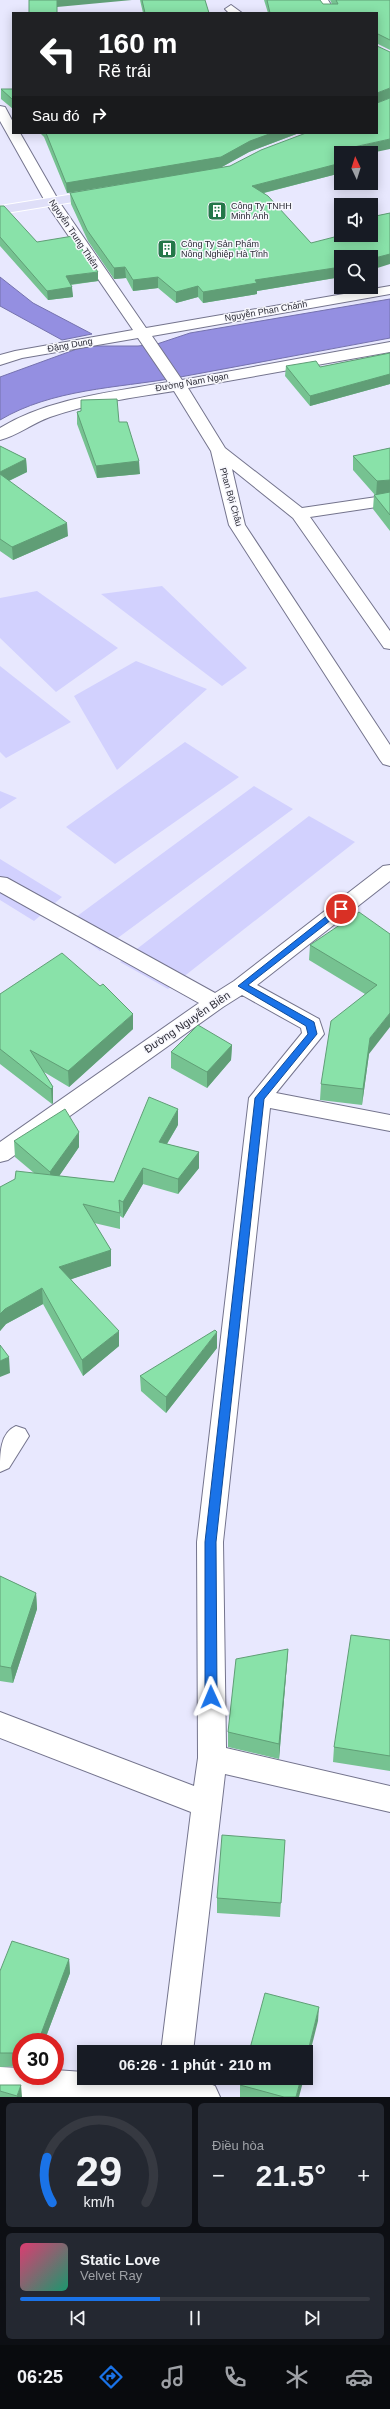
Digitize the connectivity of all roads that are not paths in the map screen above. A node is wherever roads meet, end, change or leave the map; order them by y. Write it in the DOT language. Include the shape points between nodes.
graph roads {
  1 [pos="322,0"];
  2 [pos="327,12"];
  3 [pos="0,110"];
  4 [pos="12,131"];
  5 [pos="14,134"];
  6 [pos="116,192"];
  7 [pos="53,203"];
  8 [pos="0,210"];
  9 [pos="390,290"];
  10 [pos="141,332"];
  11 [pos="390,347"];
  12 [pos="0,360"];
  13 [pos="178,385"];
  14 [pos="0,435"];
  15 [pos="219,451"];
  16 [pos="390,500"];
  17 [pos="299,514"];
  18 [pos="390,644"];
  19 [pos="390,760"];
  20 [pos="390,871"];
  21 [pos="0,883"];
  22 [pos="242,986"];
  23 [pos="215,1002"];
  24 [pos="260,1098"];
  25 [pos="390,1123"];
  26 [pos="0,1154"];
  27 [pos="16,1436"];
  28 [pos="0,1461"];
  29 [pos="0,1725"];
  30 [pos="212,1758"];
  31 [pos="390,1799"];
  32 [pos="208,1805"];
  33 [pos="178,2045"];
  34 [pos="0,2083"];
  35 [pos="77,2084"];
  36 [pos="173,2085"];
  37 [pos="204,2097"];
  1 -- 2 [label="street"];
  3 -- 4 [label="street, Nguyễn Trung Thiên"];
  5 -- 7 [label="street, Nguyễn Trung Thiên"];
  6 -- 7 [label="main road"];
  7 -- 8 [label="main road"];
  7 -- 10 [label="street, Nguyễn Trung Thiên"];
  9 -- 10 [label="street, Nguyễn Phan Chánh"];
  10 -- 12 [label="street, Đặng Dung"];
  10 -- 13 [label="street, Nguyễn Trung Thiên"];
  11 -- 13 [label="street, Đường Nam Ngạn"];
  13 -- 14 [label="street, Đường Nam Ngạn" via="47,411 17,424"];
  13 -- 15 [label="street, Nguyễn Trung Thiên"];
  15 -- 17 [label="street, Phan Bội Châu"];
  15 -- 19 [label="street, Phan Bội Châu" via="237,525"];
  16 -- 17 [label="street"];
  17 -- 18 [label="street, Phan Bội Châu"];
  20 -- 22 [label="street, Đường Nguyễn Biên"];
  21 -- 23 [label="street"];
  22 -- 23 [label="street, Đường Nguyễn Biên"];
  22 -- 24 [label="street" via="311,1024 313,1034"];
  23 -- 26 [label="street, Đường Nguyễn Biên"];
  24 -- 25 [label="street"];
  24 -- 30 [label="street" via="210,1542"];
  27 -- 28 [label="street"];
  29 -- 32 [label="street"];
  30 -- 31 [label="street"];
  30 -- 32 [label="street"];
  32 -- 33 [label="street"];
  34 -- 35 [label="street"];
  36 -- 37 [label="street"];
}
